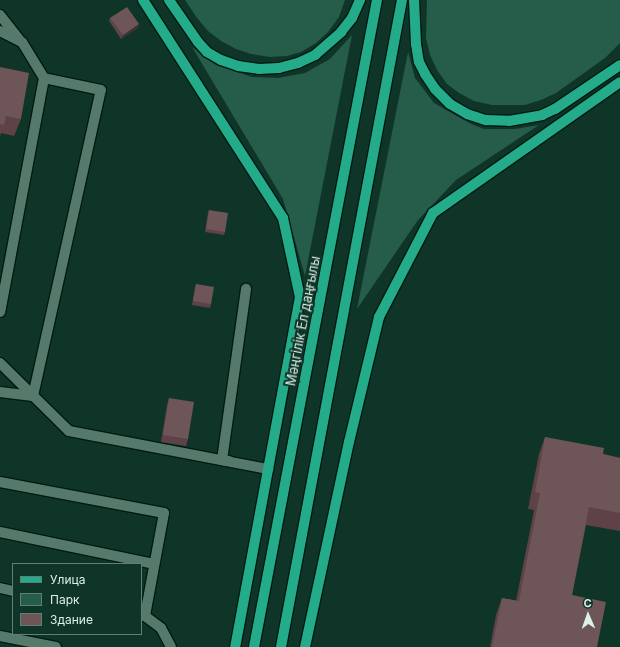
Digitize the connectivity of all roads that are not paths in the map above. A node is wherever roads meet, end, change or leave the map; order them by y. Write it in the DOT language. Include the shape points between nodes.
graph roads {
  1 [pos="143,0"];
  2 [pos="169,0"];
  3 [pos="360,0"];
  4 [pos="377,0"];
  5 [pos="402,0"];
  6 [pos="414,0"];
  7 [pos="0,15"];
  8 [pos="0,31"];
  9 [pos="22,42"];
  10 [pos="620,65"];
  11 [pos="44,78"];
  12 [pos="620,82"];
  13 [pos="246,289"];
  14 [pos="0,312"];
  15 [pos="0,363"];
  16 [pos="0,392"];
  17 [pos="33,396"];
  18 [pos="268,469"];
  19 [pos="0,482"];
  20 [pos="0,532"];
  21 [pos="154,564"];
  22 [pos="0,588"];
  23 [pos="12,591"];
  24 [pos="143,615"];
  25 [pos="0,636"];
  26 [pos="56,647"];
  27 [pos="172,647"];
  28 [pos="235,647"];
  29 [pos="254,647"];
  30 [pos="281,647"];
  31 [pos="305,647"];
  1 -- 18 [label="main road" via="283,218 300,297"];
  2 -- 3 [label="main road" via="208,52 238,66 279,68 315,55 330,44 352,18"];
  4 -- 29 [label="main road, Мәңгілік Ел даңғылы"];
  5 -- 30 [label="main road"];
  6 -- 10 [label="main road" via="416,44 419,62 425,74 450,104 467,114 486,120 509,121 542,115"];
  7 -- 9 [label="lane"];
  8 -- 9 [label="lane"];
  9 -- 11 [label="lane"];
  11 -- 14 [label="lane"];
  11 -- 17 [label="lane" via="101,90"];
  12 -- 31 [label="main road" via="433,213 379,317 348,442"];
  13 -- 18 [label="lane" via="222,460"];
  15 -- 17 [label="lane"];
  16 -- 17 [label="lane"];
  17 -- 18 [label="lane" via="69,431"];
  18 -- 28 [label="main road"];
  19 -- 21 [label="lane" via="164,513"];
  20 -- 21 [label="lane"];
  21 -- 24 [label="lane"];
  22 -- 23 [label="lane"];
  24 -- 27 [label="lane" via="161,628"];
  25 -- 26 [label="lane"];
}
